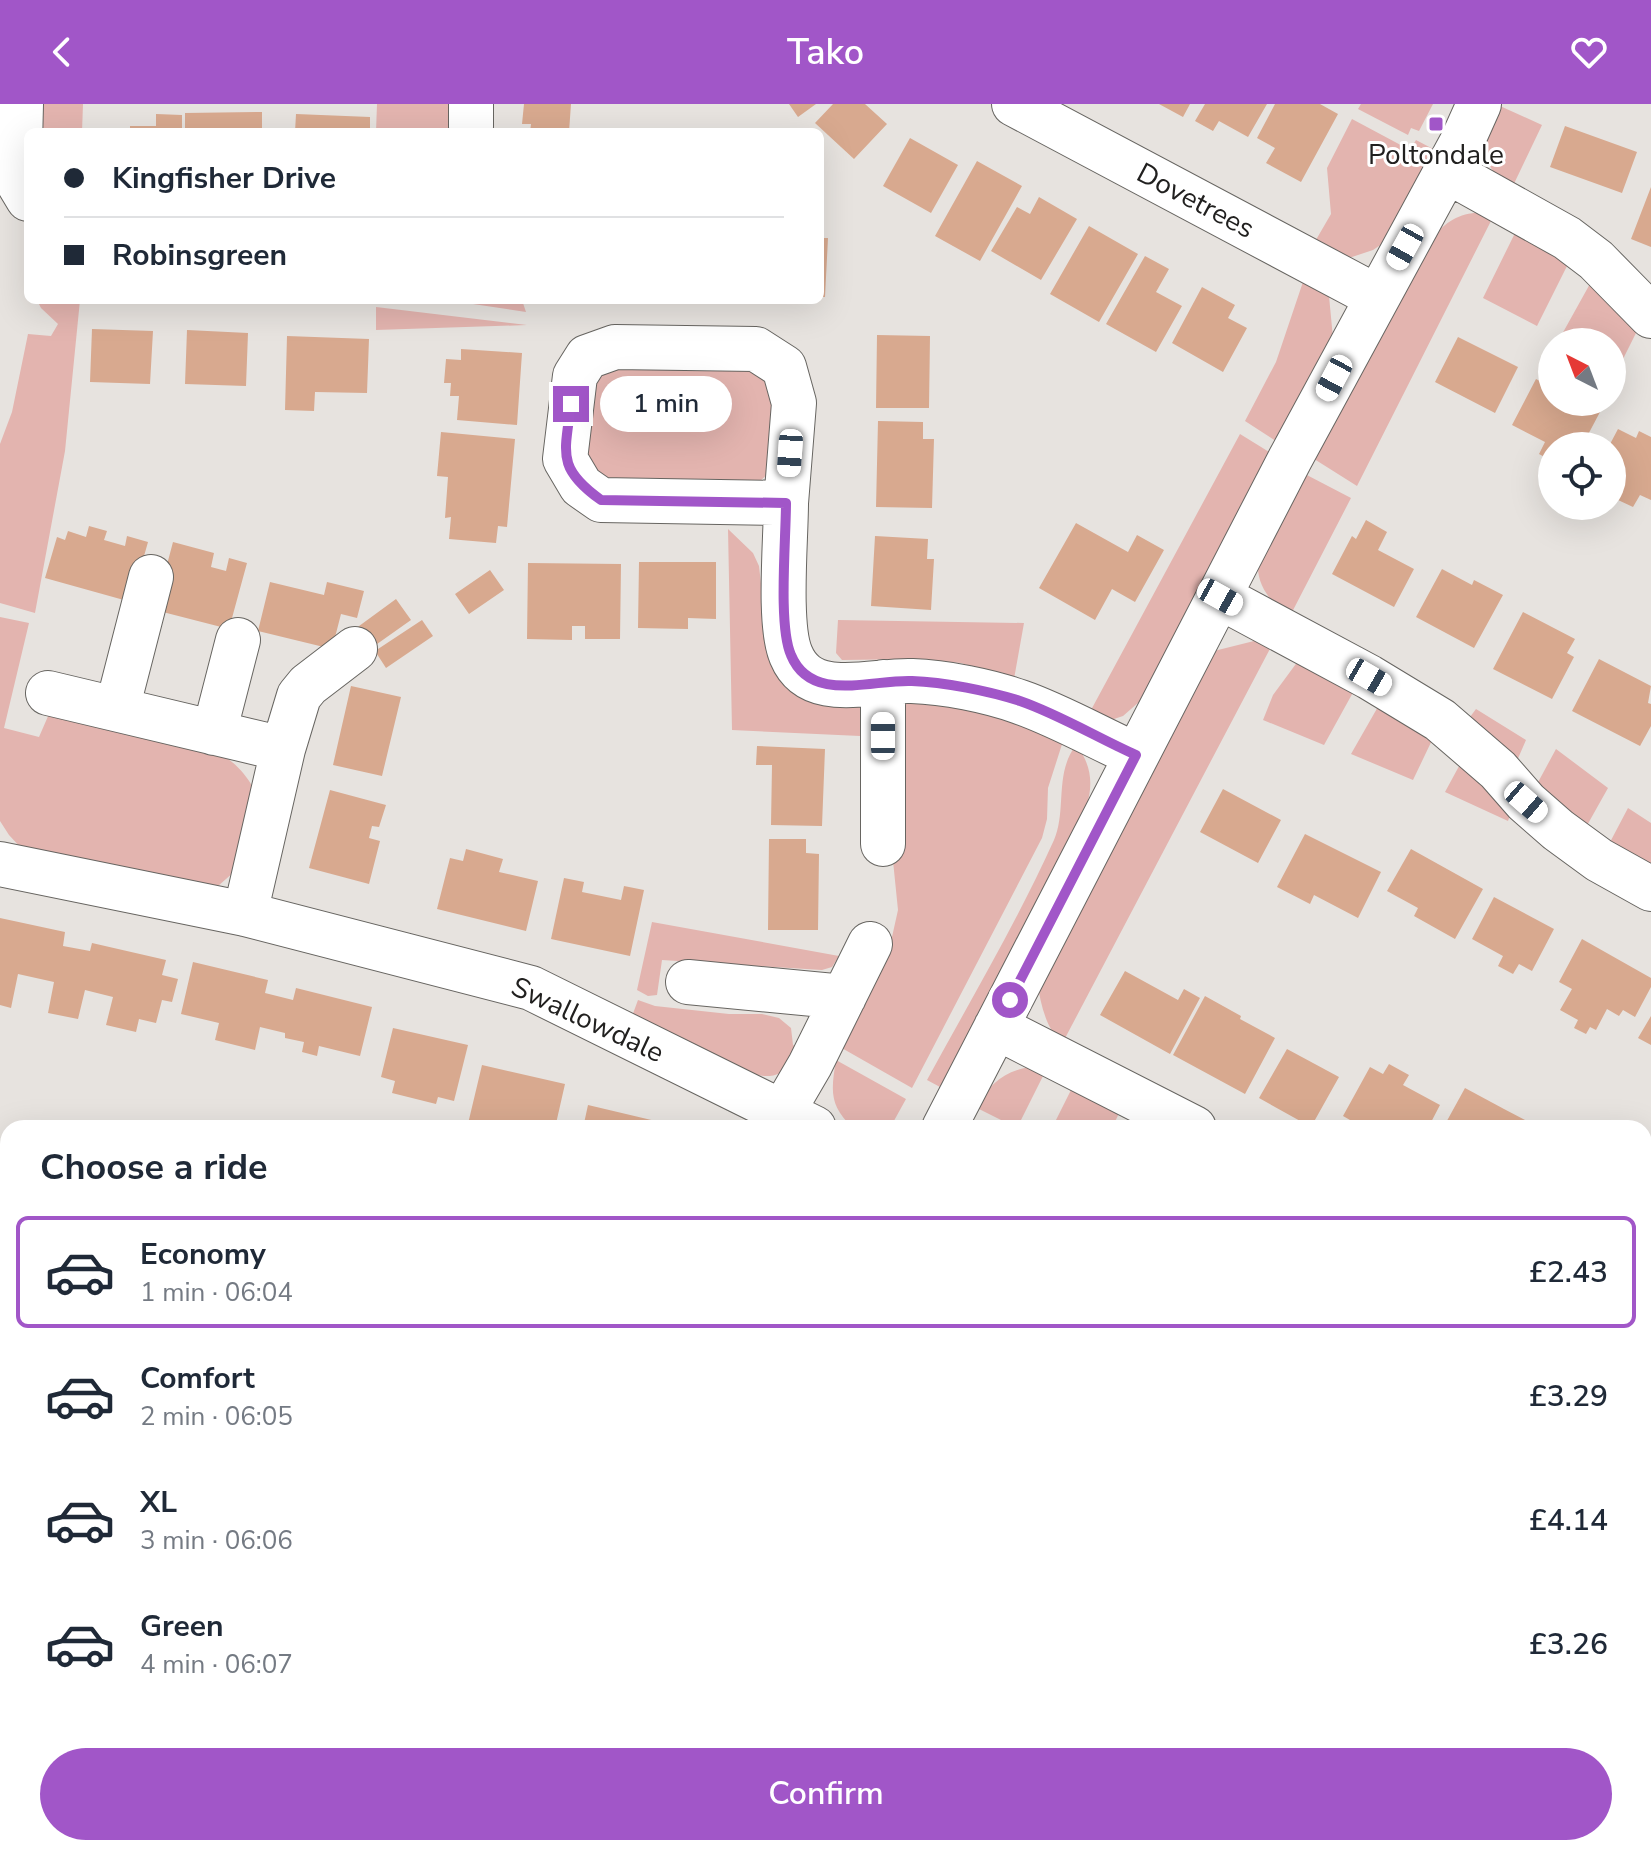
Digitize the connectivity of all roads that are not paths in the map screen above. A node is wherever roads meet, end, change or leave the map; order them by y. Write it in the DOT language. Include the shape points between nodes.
graph roads {
  1 [pos="21,104"];
  2 [pos="1014,104"];
  3 [pos="1479,104"];
  4 [pos="1447,171"];
  5 [pos="24,192"];
  6 [pos="1377,297"];
  7 [pos="1651,316"];
  8 [pos="786,503"];
  9 [pos="151,577"];
  10 [pos="1220,597"];
  11 [pos="238,640"];
  12 [pos="355,649"];
  13 [pos="883,682"];
  14 [pos="48,693"];
  15 [pos="117,709"];
  16 [pos="214,733"];
  17 [pos="283,749"];
  18 [pos="1136,755"];
  19 [pos="883,844"];
  20 [pos="0,864"];
  21 [pos="1651,889"];
  22 [pos="245,914"];
  23 [pos="870,944"];
  24 [pos="688,982"];
  25 [pos="844,997"];
  26 [pos="996,1027"];
  27 [pos="796,1120"];
  28 [pos="798,1120"];
  29 [pos="948,1120"];
  30 [pos="1178,1120"];
  1 -- 5 [label="street" via="19,184"];
  2 -- 6 [label="street, Dovetrees"];
  3 -- 4 [label="street"];
  4 -- 6 [label="street"];
  4 -- 7 [label="street" via="1567,238"];
  6 -- 10 [label="street"];
  8 -- 8 [label="street" via="601,500 581,486 565,459 575,376 587,357 615,347 756,349 784,367 794,403"];
  8 -- 13 [label="street" via="785,631 791,656 821,683"];
  9 -- 15 [label="street"];
  10 -- 18 [label="street"];
  10 -- 21 [label="street" via="1440,720 1558,830"];
  11 -- 16 [label="street"];
  12 -- 17 [label="street" via="299,696"];
  13 -- 18 [label="street" via="913,681 1022,702"];
  13 -- 19 [label="street"];
  14 -- 15 [label="street"];
  15 -- 16 [label="street"];
  16 -- 17 [label="street"];
  17 -- 22 [label="street"];
  18 -- 26 [label="street"];
  20 -- 22 [label="street, Swallowdale"];
  22 -- 27 [label="street, Swallowdale" via="531,988"];
  23 -- 25 [label="street, Swallowdale"];
  24 -- 25 [label="street"];
  25 -- 28 [label="street, Swallowdale"];
  26 -- 29 [label="street"];
  26 -- 30 [label="street"];
}
